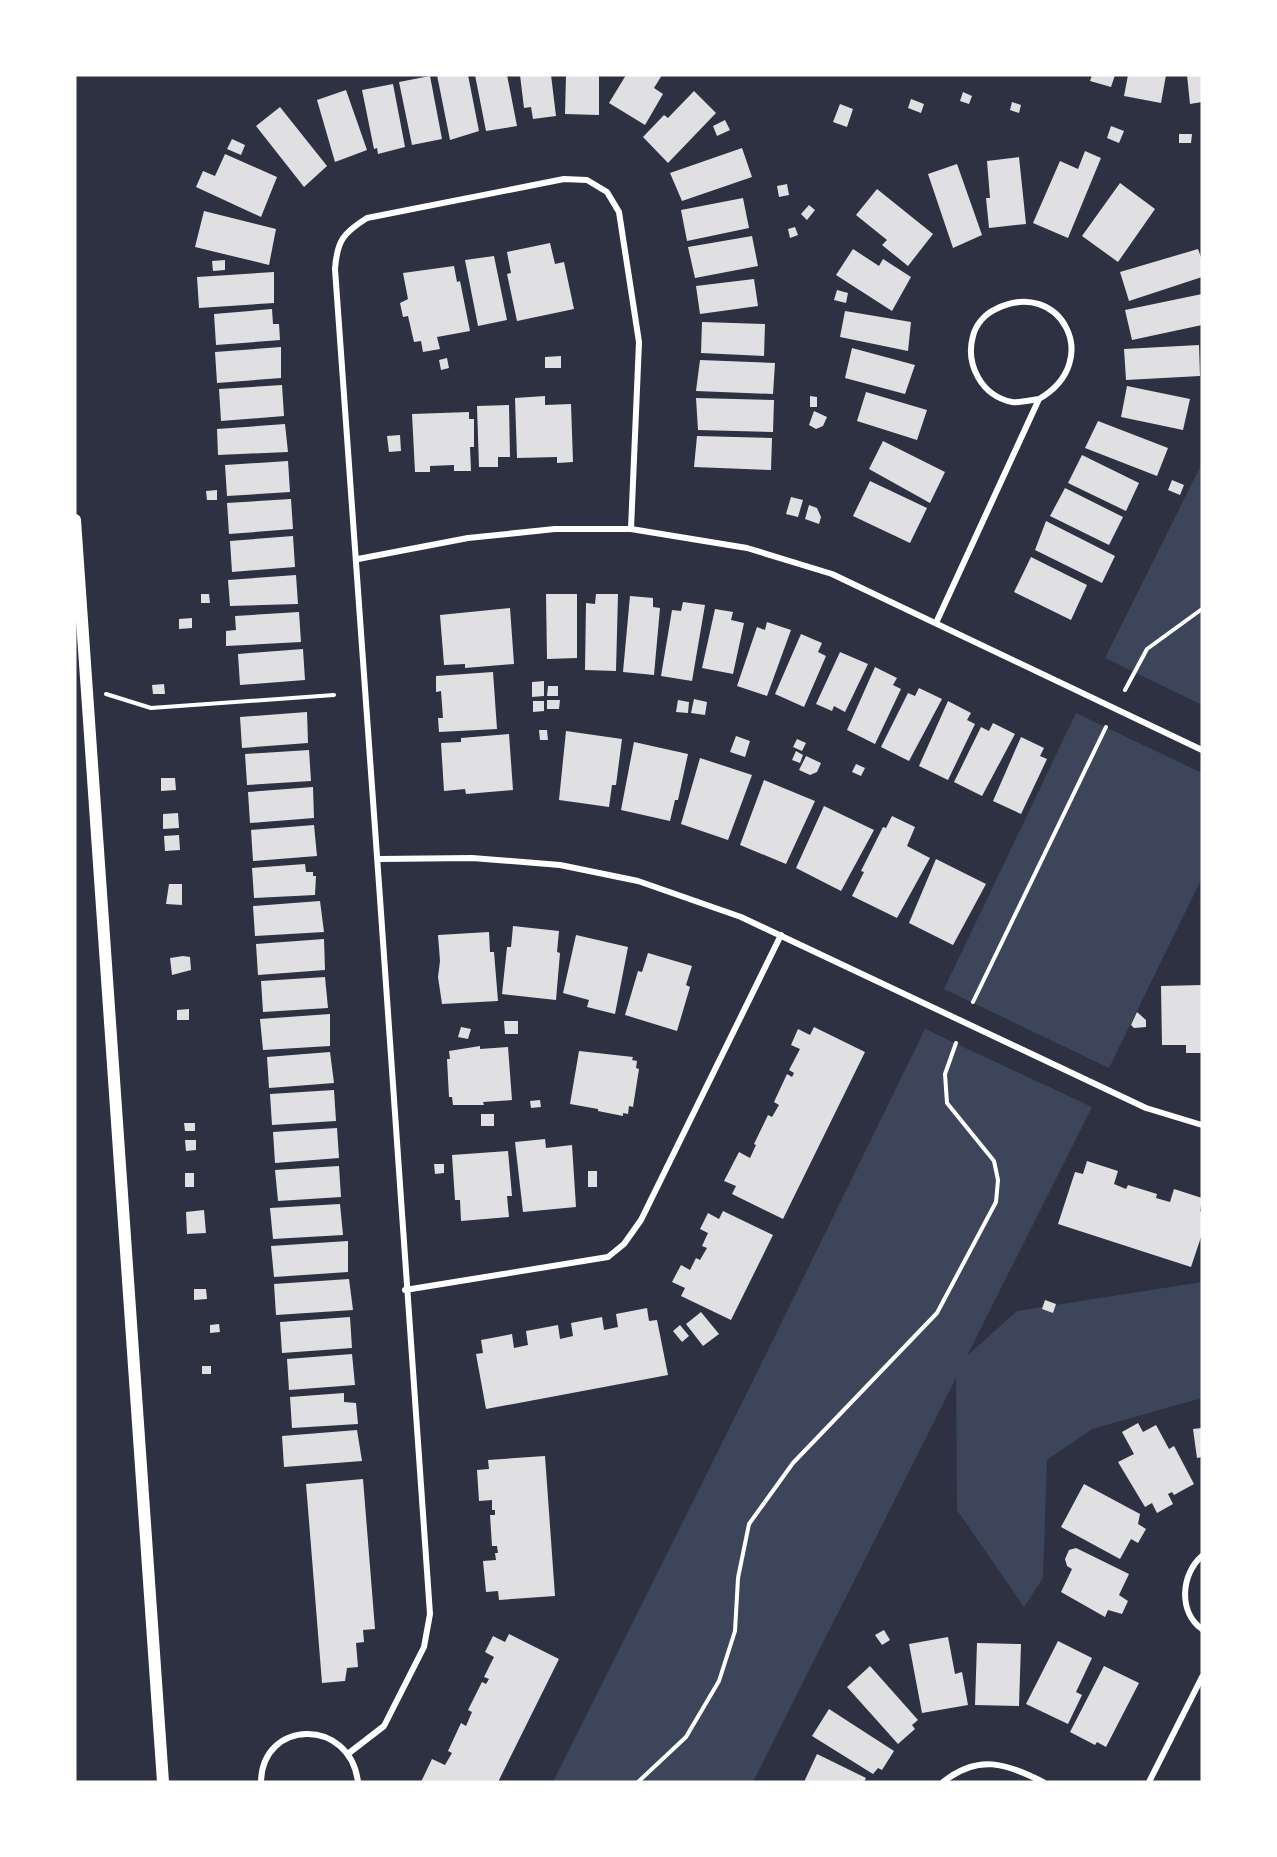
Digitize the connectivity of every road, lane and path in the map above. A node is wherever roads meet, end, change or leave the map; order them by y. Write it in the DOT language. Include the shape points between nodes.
graph roads {
  1 [pos="1039,399"];
  2 [pos="75,520"];
  3 [pos="632,529"];
  4 [pos="358,559"];
  5 [pos="1202,609"];
  6 [pos="936,623"];
  7 [pos="86,688"];
  8 [pos="1125,690"];
  9 [pos="334,695"];
  10 [pos="1106,727"];
  11 [pos="1202,750"];
  12 [pos="379,859"];
  13 [pos="781,935"];
  14 [pos="973,1002"];
  15 [pos="956,1043"];
  16 [pos="1202,1125"];
  17 [pos="405,1290"];
  18 [pos="1202,1556"];
  19 [pos="1202,1629"];
  20 [pos="1202,1677"];
  21 [pos="349,1753"];
  22 [pos="164,1782"];
  23 [pos="261,1782"];
  24 [pos="358,1782"];
  25 [pos="638,1782"];
  26 [pos="943,1782"];
  27 [pos="1043,1782"];
  28 [pos="1149,1782"];
  1 -- 1 [label="street" via="1054,391 1066,377 1072,350 1069,333 1056,314 1041,304 1010,302 988,312 977,326 970,353 974,370 983,386 997,397 1014,402"];
  1 -- 6 [label="street"];
  2 -- 7 [label="main road"];
  3 -- 4 [label="street" via="555,529 489,536"];
  3 -- 4 [label="street" via="639,342 619,212 607,192 587,180 564,178 367,218 348,230 336,249 334,269"];
  3 -- 6 [label="street" via="747,548 832,574"];
  4 -- 12 [label="street"];
  5 -- 8 [label="path" via="1147,649"];
  6 -- 11 [label="street"];
  7 -- 9 [label="path" via="151,708"];
  7 -- 22 [label="main road"];
  10 -- 14 [label="path"];
  12 -- 13 [label="street" via="472,858 560,865 639,881"];
  12 -- 17 [label="street"];
  13 -- 16 [label="street" via="1146,1108"];
  13 -- 17 [label="street" via="641,1220 624,1244 608,1257"];
  15 -- 25 [label="path" via="945,1074 947,1103 994,1161 998,1180 996,1202 937,1313 793,1463 749,1524 738,1578 735,1630 719,1681 686,1737"];
  17 -- 21 [label="street" via="430,1614 424,1647 384,1726"];
  18 -- 19 [label="street" via="1186,1579 1185,1596 1189,1612"];
  20 -- 28 [label="street"];
  21 -- 23 [label="street" via="322,1735 306,1733 291,1737 277,1745 267,1758"];
  21 -- 24 [label="street"];
  26 -- 27 [label="street" via="957,1771 993,1764 1022,1771"];
}
